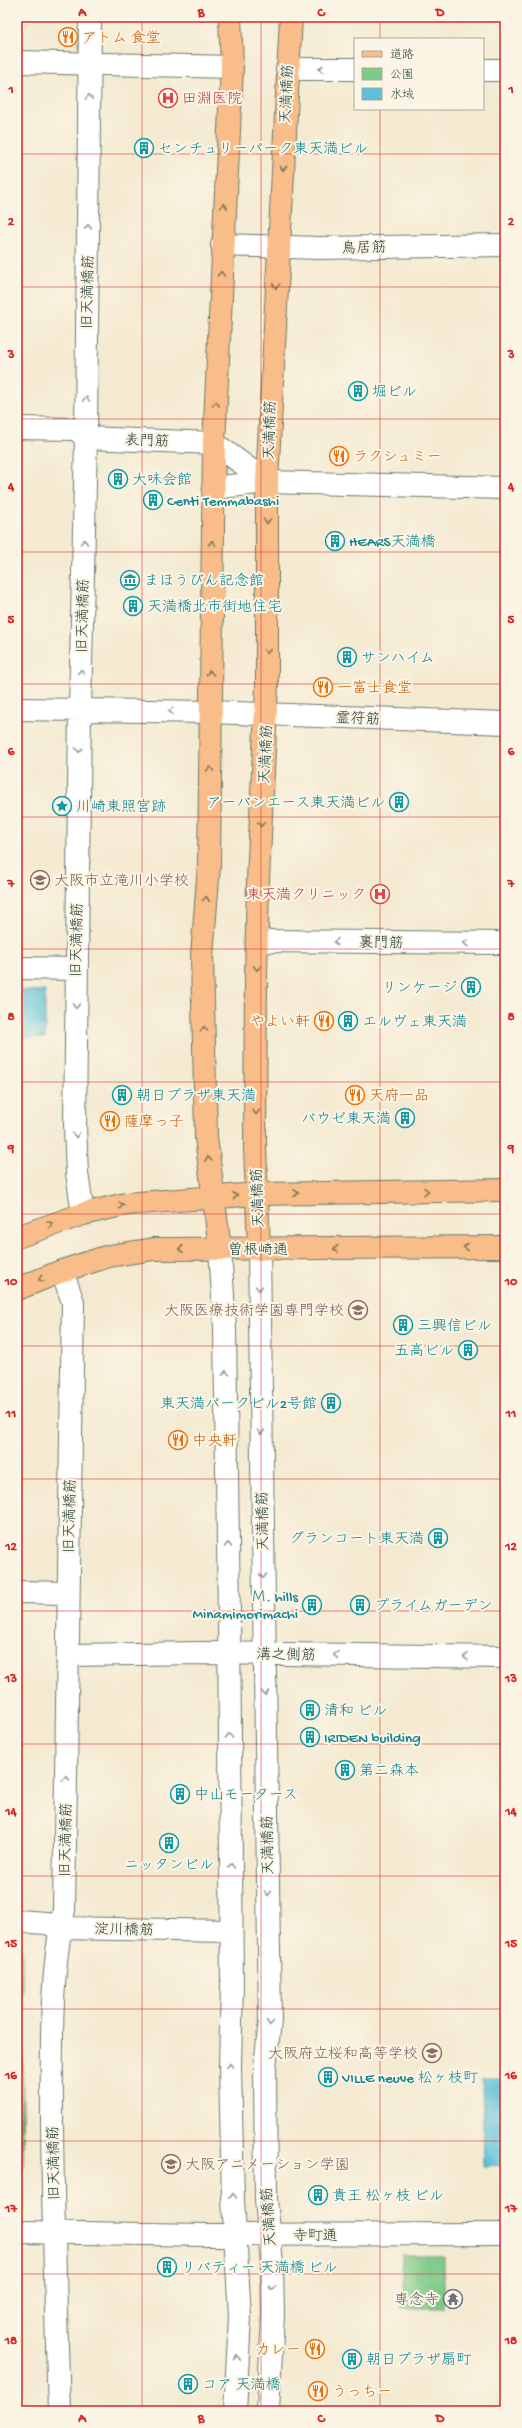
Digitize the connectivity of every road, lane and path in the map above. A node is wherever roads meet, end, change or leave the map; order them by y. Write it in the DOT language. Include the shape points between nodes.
graph roads {
  1 [pos="90,17"];
  2 [pos="230,17"];
  3 [pos="244,17"];
  4 [pos="289,22"];
  5 [pos="17,62"];
  6 [pos="89,63"];
  7 [pos="232,67"];
  8 [pos="288,69"];
  9 [pos="354,69"];
  10 [pos="484,70"];
  11 [pos="505,70"];
  12 [pos="222,245"];
  13 [pos="505,245"];
  14 [pos="278,247"];
  15 [pos="17,428"];
  16 [pos="86,438"];
  17 [pos="214,443"];
  18 [pos="267,482"];
  19 [pos="213,488"];
  20 [pos="505,488"];
  21 [pos="17,709"];
  22 [pos="80,711"];
  23 [pos="210,712"];
  24 [pos="267,715"];
  25 [pos="505,722"];
  26 [pos="257,941"];
  27 [pos="505,944"];
  28 [pos="17,968"];
  29 [pos="76,969"];
  30 [pos="505,1190"];
  31 [pos="257,1194"];
  32 [pos="212,1198"];
  33 [pos="83,1214"];
  34 [pos="17,1237"];
  35 [pos="505,1247"];
  36 [pos="220,1249"];
  37 [pos="259,1249"];
  38 [pos="62,1271"];
  39 [pos="17,1289"];
  40 [pos="17,1592"];
  41 [pos="68,1593"];
  42 [pos="229,1654"];
  43 [pos="264,1654"];
  44 [pos="68,1655"];
  45 [pos="505,1657"];
  46 [pos="17,1922"];
  47 [pos="60,1928"];
  48 [pos="231,1932"];
  49 [pos="17,2232"];
  50 [pos="53,2233"];
  51 [pos="505,2234"];
  52 [pos="236,2235"];
  53 [pos="269,2235"];
  54 [pos="59,2411"];
  55 [pos="235,2411"];
  56 [pos="268,2411"];
  1 -- 6 [label="street, 旧天満橋筋"];
  2 -- 7 [label="main road"];
  3 -- 7 [label="main road"];
  4 -- 8 [label="main road, 天満橋筋"];
  5 -- 6 [label="street"];
  6 -- 7 [label="street"];
  16 -- 6 [label="street, 旧天満橋筋, one-way"];
  12 -- 7 [label="main road, one-way"];
  9 -- 8 [label="street, one-way"];
  8 -- 14 [label="main road, 天満橋筋, one-way"];
  10 -- 11 [label="street"];
  12 -- 14 [label="street, 鳥居筋"];
  17 -- 12 [label="main road, one-way"];
  13 -- 14 [label="street, 鳥居筋"];
  14 -- 18 [label="main road, 天満橋筋, one-way"];
  15 -- 16 [label="street, 表門筋" via="76,429"];
  16 -- 17 [label="street, 表門筋"];
  22 -- 16 [label="street, 旧天満橋筋, one-way"];
  17 -- 18 [label="street"];
  17 -- 19 [label="main road"];
  18 -- 19 [label="street"];
  18 -- 20 [label="street"];
  18 -- 24 [label="main road, 天満橋筋, one-way"];
  23 -- 19 [label="main road, one-way"];
  21 -- 22 [label="street, 霊符筋"];
  23 -- 22 [label="street, 霊符筋, one-way"];
  22 -- 29 [label="street, 旧天満橋筋, one-way"];
  23 -- 24 [label="street, 霊符筋"];
  32 -- 23 [label="main road, one-way" via="206,1137 202,956 209,865"];
  24 -- 25 [label="street, 霊符筋"];
  24 -- 26 [label="main road, 天満橋筋, one-way"];
  27 -- 26 [label="street, 裏門筋, one-way"];
  26 -- 31 [label="main road, 天満橋筋, one-way"];
  28 -- 29 [label="street"];
  29 -- 33 [label="street, 旧天満橋筋, one-way" via="75,1126 77,1173"];
  31 -- 30 [label="main road, one-way"];
  32 -- 31 [label="main road, one-way"];
  31 -- 37 [label="main road, 天満橋筋"];
  33 -- 32 [label="main road, one-way" via="126,1204"];
  32 -- 36 [label="main road"];
  34 -- 33 [label="main road, one-way"];
  35 -- 37 [label="main road, 曽根崎通, one-way"];
  36 -- 37 [label="main road, 曽根崎通"];
  36 -- 38 [label="main road, 曽根崎通, one-way" via="154,1249 109,1256"];
  42 -- 36 [label="street, one-way" via="225,1328"];
  37 -- 43 [label="street, 天満橋筋, one-way"];
  38 -- 39 [label="main road, 曽根崎通, one-way"];
  38 -- 41 [label="street, 旧天満橋筋" via="72,1302"];
  40 -- 41 [label="street"];
  41 -- 44 [label="street, 旧天満橋筋"];
  42 -- 43 [label="street, 溝之側筋"];
  42 -- 44 [label="street, 溝之側筋"];
  48 -- 42 [label="street, one-way"];
  45 -- 43 [label="street, 溝之側筋, one-way"];
  43 -- 53 [label="street, 天満橋筋, one-way" via="270,2021 265,2067"];
  47 -- 44 [label="street, 旧天満橋筋, one-way" via="64,1910"];
  46 -- 47 [label="street, 淀川橋筋" via="46,1923"];
  47 -- 48 [label="street, 淀川橋筋"];
  47 -- 50 [label="street, 旧天満橋筋" via="51,2041"];
  52 -- 48 [label="street, one-way" via="230,2066"];
  49 -- 50 [label="street, 寺町通"];
  50 -- 52 [label="street, 寺町通"];
  50 -- 54 [label="street, 旧天満橋筋"];
  51 -- 53 [label="street, 寺町通"];
  52 -- 53 [label="street, 寺町通"];
  55 -- 52 [label="street, one-way" via="240,2317"];
  53 -- 56 [label="street, 天満橋筋, one-way" via="273,2315"];
}
